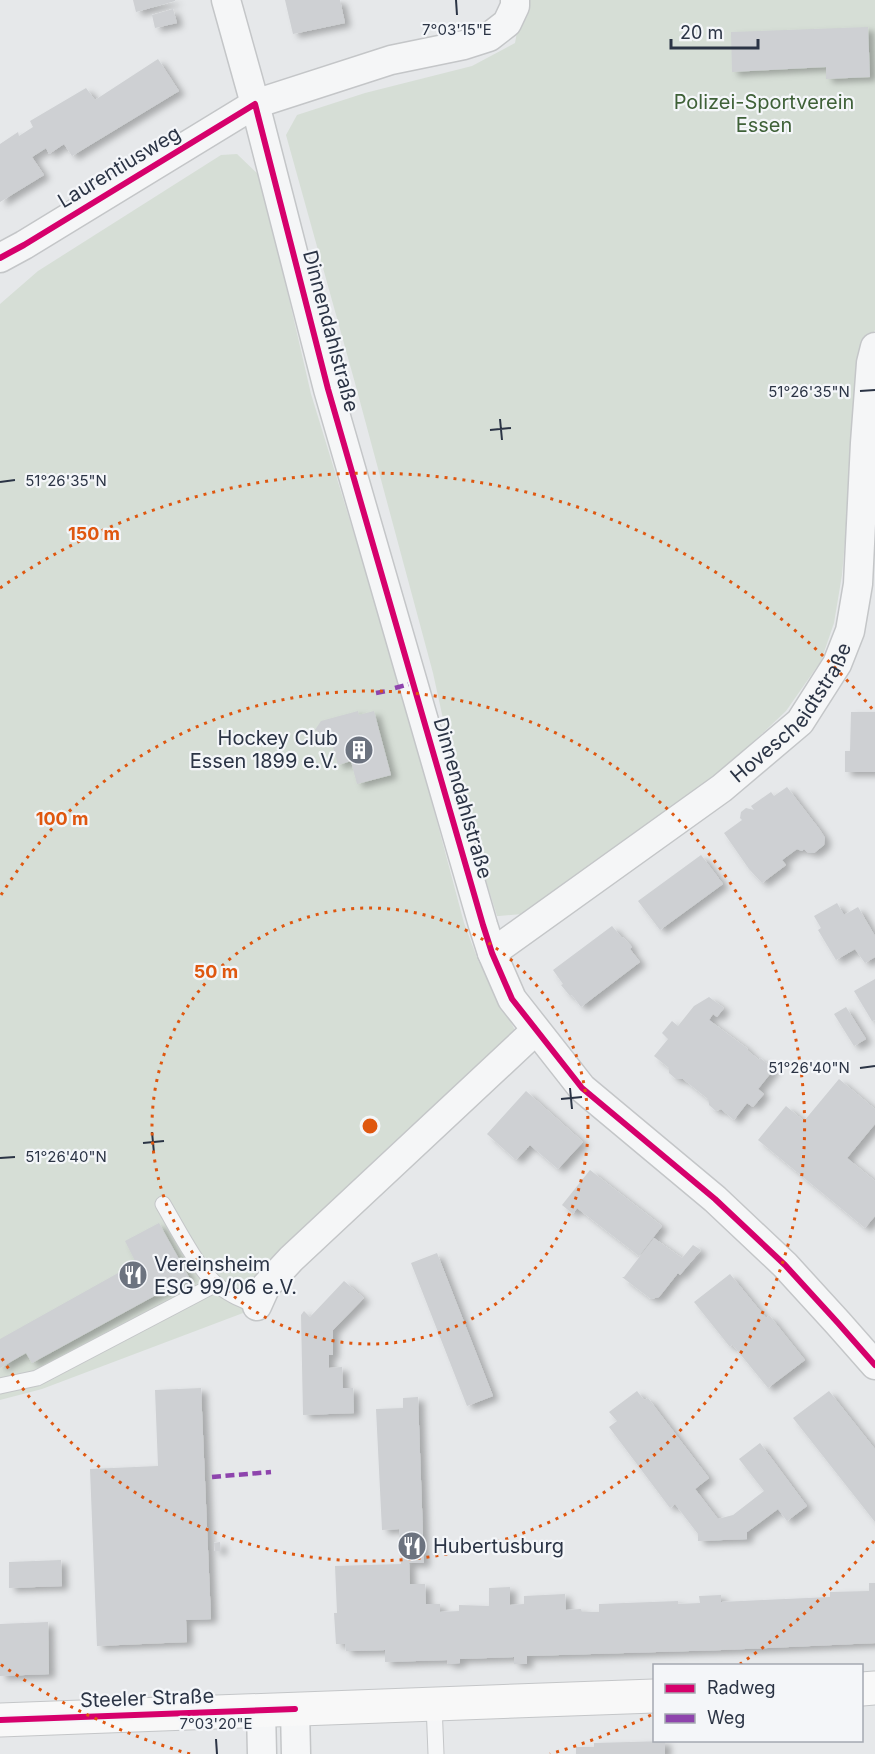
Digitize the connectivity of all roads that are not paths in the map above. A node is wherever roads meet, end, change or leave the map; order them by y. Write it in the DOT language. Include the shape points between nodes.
graph roads {
  1 [pos="226,0"];
  2 [pos="515,0"];
  3 [pos="255,104"];
  4 [pos="0,258"];
  5 [pos="875,347"];
  6 [pos="492,953"];
  7 [pos="535,1031"];
  8 [pos="162,1204"];
  9 [pos="216,1284"];
  10 [pos="257,1306"];
  11 [pos="875,1365"];
  12 [pos="0,1386"];
  13 [pos="653,1696"];
  14 [pos="434,1704"];
  15 [pos="295,1709"];
  16 [pos="261,1710"];
  17 [pos="0,1720"];
  18 [pos="262,1754"];
  19 [pos="296,1754"];
  20 [pos="436,1754"];
  1 -- 3 [label="street, Dinnendahlstraße"];
  2 -- 3 [label="street, Laurentiusweg" via="507,23 489,37 391,60"];
  3 -- 4 [label="street, Laurentiusweg"];
  3 -- 6 [label="street, Dinnendahlstraße" via="328,389"];
  5 -- 6 [label="street, Hovescheidtstraße" via="858,584 850,631 837,664 800,722 722,788"];
  6 -- 7 [label="street, Dinnendahlstraße" via="512,999"];
  7 -- 10 [label="street" via="291,1259 266,1286"];
  7 -- 11 [label="street, Dinnendahlstraße" via="582,1088 715,1199 785,1265"];
  8 -- 9 [label="lane"];
  9 -- 10 [label="lane"];
  9 -- 12 [label="lane" via="37,1378"];
  13 -- 14 [label="main road, Steeler Straße"];
  14 -- 15 [label="main road, Steeler Straße"];
  14 -- 20 [label="lane"];
  15 -- 16 [label="main road, Steeler Straße"];
  15 -- 19 [label="street"];
  16 -- 17 [label="main road, Steeler Straße"];
  16 -- 18 [label="street"];
}
